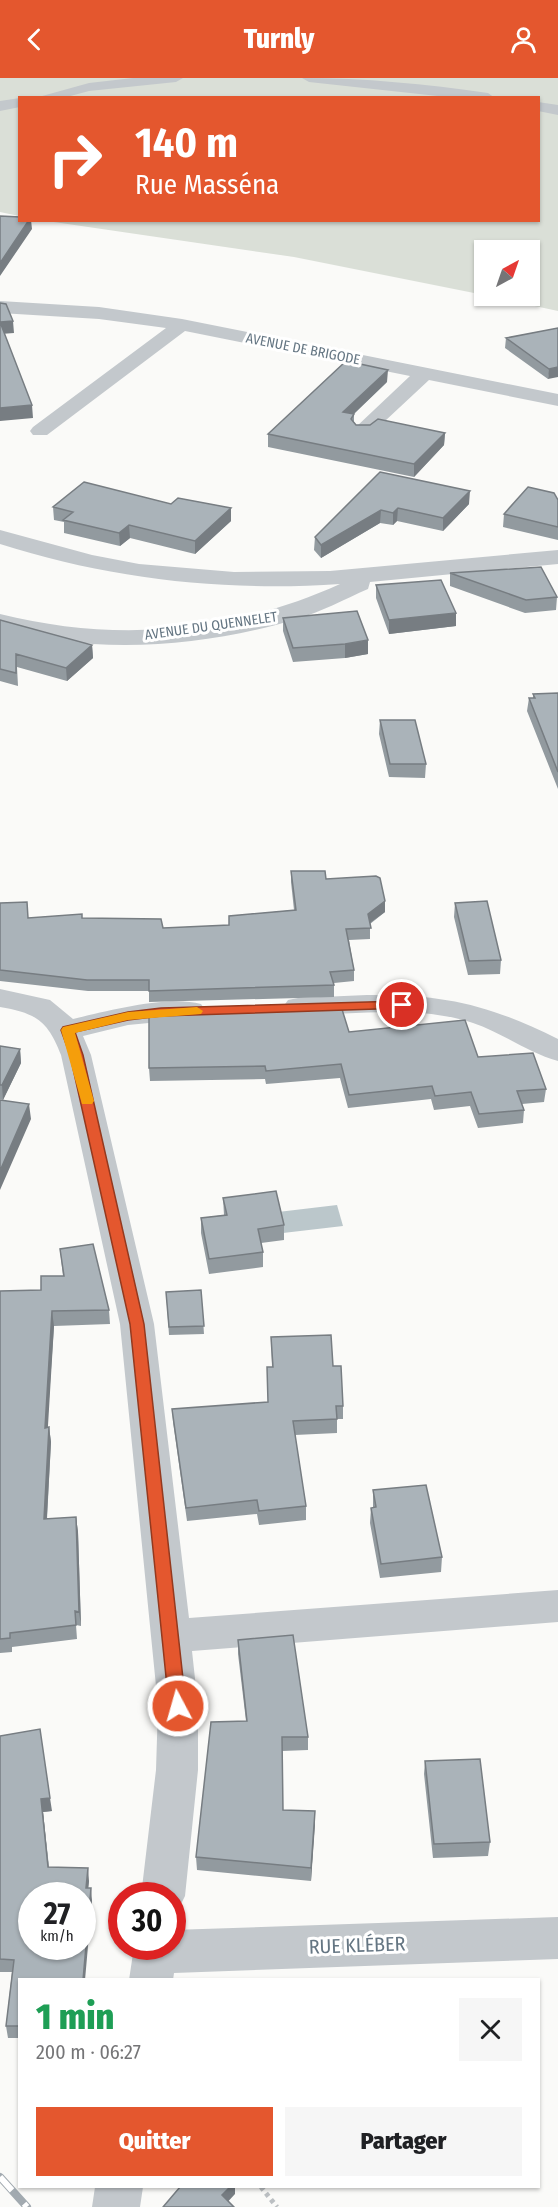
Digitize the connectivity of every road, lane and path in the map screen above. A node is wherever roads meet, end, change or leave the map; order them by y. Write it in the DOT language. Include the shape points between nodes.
graph roads {
  1 [pos="176,78"];
  2 [pos="309,78"];
  3 [pos="52,96"];
  4 [pos="475,96"];
  5 [pos="18,102"];
  6 [pos="0,106"];
  7 [pos="540,106"];
  8 [pos="558,110"];
  9 [pos="0,307"];
  10 [pos="182,325"];
  11 [pos="425,373"];
  12 [pos="558,400"];
  13 [pos="40,431"];
  14 [pos="363,431"];
  15 [pos="0,537"];
  16 [pos="21,544"];
  17 [pos="558,557"];
  18 [pos="0,563"];
  19 [pos="380,575"];
  20 [pos="0,621"];
  21 [pos="0,998"];
  22 [pos="268,1008"];
  23 [pos="220,1010"];
  24 [pos="68,1030"];
  25 [pos="558,1051"];
  26 [pos="558,1606"];
  27 [pos="171,1636"];
  28 [pos="165,1882"];
  29 [pos="558,1938"];
  30 [pos="186,1958"];
  31 [pos="120,2188"];
  32 [pos="262,2188"];
  33 [pos="116,2207"];
  34 [pos="277,2207"];
  1 -- 3 [label="street"];
  2 -- 4 [label="street"];
  5 -- 6 [label="street"];
  7 -- 8 [label="street"];
  9 -- 10 [label="street, AVENUE DE BRIGODE" via="99,313"];
  10 -- 11 [label="street, AVENUE DE BRIGODE"];
  10 -- 13 [label="street"];
  11 -- 12 [label="street, AVENUE DE BRIGODE"];
  11 -- 14 [label="street"];
  15 -- 16 [label="street, AVENUE DU QUENNELET"];
  16 -- 18 [label="street"];
  16 -- 19 [label="street, AVENUE DU QUENNELET" via="93,563 184,575 287,580"];
  17 -- 19 [label="street, AVENUE DU QUENNELET"];
  19 -- 20 [label="street, AVENUE DU QUENNELET" via="287,615 191,632 100,637 44,633"];
  21 -- 24 [label="street" via="37,1005 56,1016"];
  22 -- 25 [label="street" via="384,1005 456,1009 484,1017"];
  23 -- 24 [label="street" via="128,1016"];
  24 -- 27 [label="street" via="137,1324"];
  26 -- 27 [label="street"];
  27 -- 28 [label="street" via="178,1706 177,1770"];
  29 -- 30 [label="street, RUE KLÉBER"];
  31 -- 33 [label="street"];
  32 -- 34 [label="path"];
}
